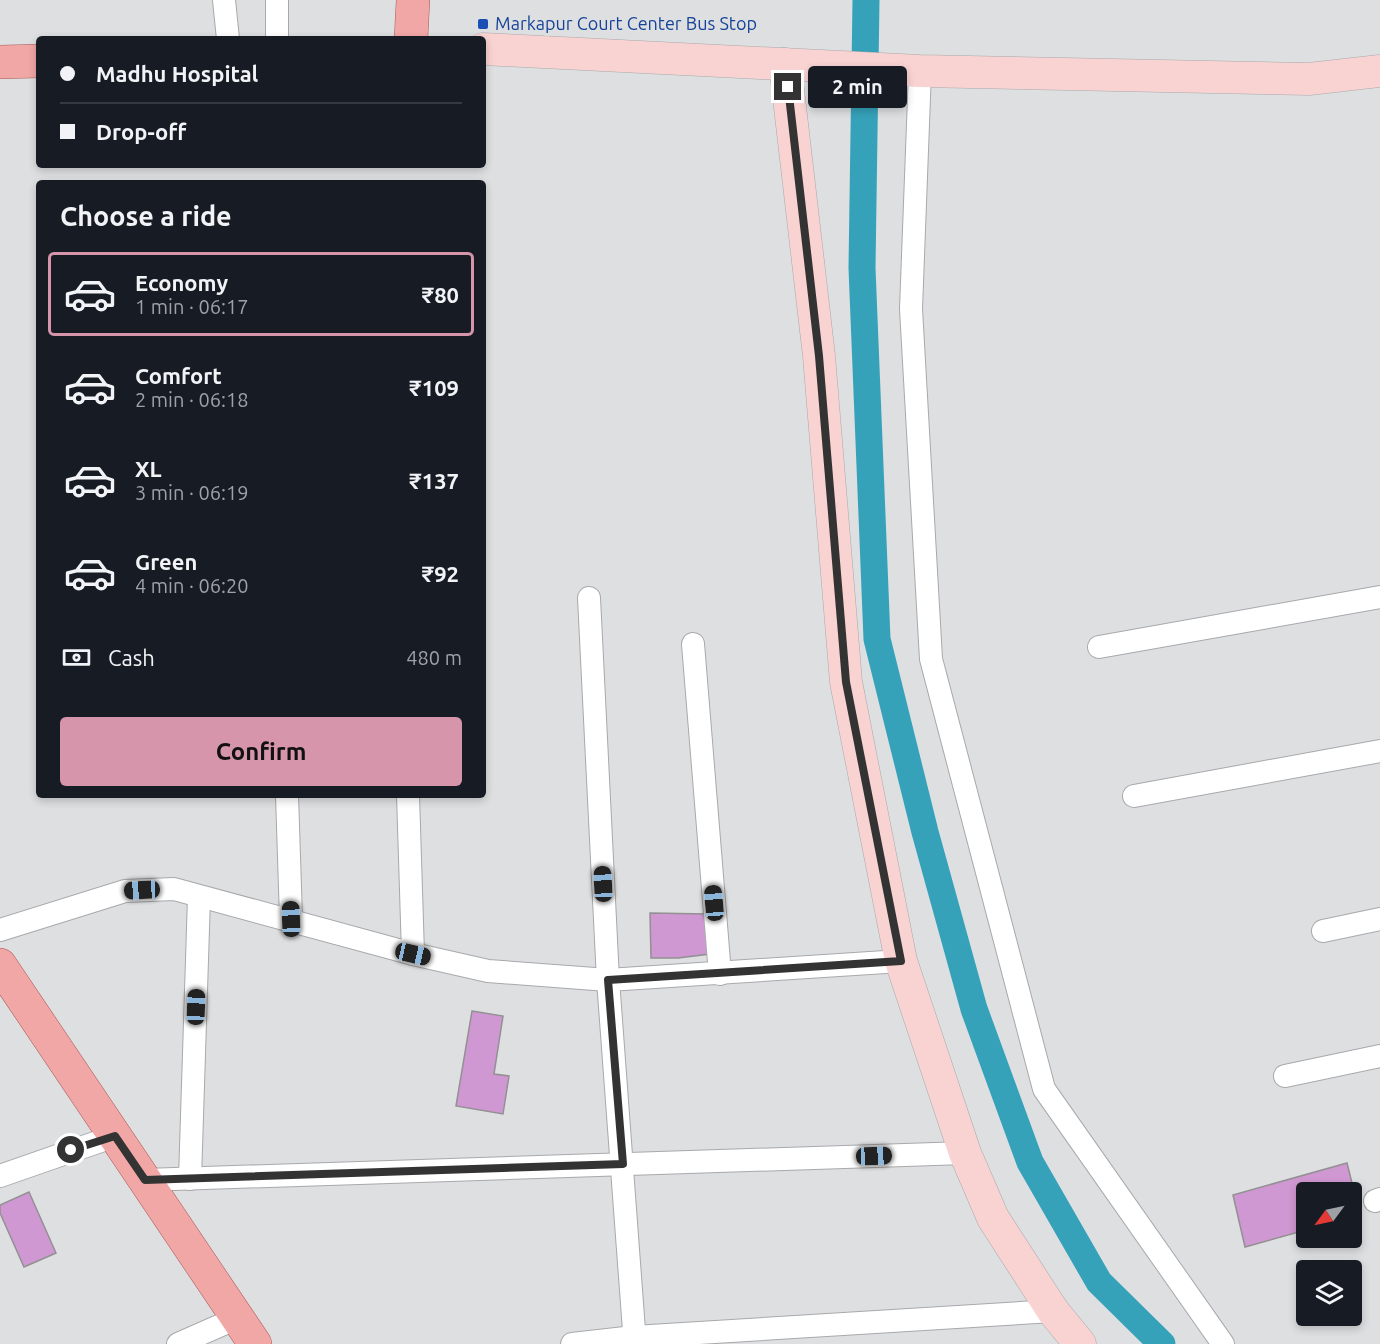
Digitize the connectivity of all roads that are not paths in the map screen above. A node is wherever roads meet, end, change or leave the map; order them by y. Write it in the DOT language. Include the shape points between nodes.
graph roads {
  1 [pos="224,0"];
  2 [pos="277,0"];
  3 [pos="413,0"];
  4 [pos="228,36"];
  5 [pos="277,36"];
  6 [pos="411,36"];
  7 [pos="486,49"];
  8 [pos="36,61"];
  9 [pos="0,62"];
  10 [pos="798,64"];
  11 [pos="910,70"];
  12 [pos="1380,72"];
  13 [pos="1380,597"];
  14 [pos="589,598"];
  15 [pos="693,644"];
  16 [pos="1099,647"];
  17 [pos="1380,751"];
  18 [pos="1134,796"];
  19 [pos="287,798"];
  20 [pos="408,798"];
  21 [pos="199,897"];
  22 [pos="291,919"];
  23 [pos="1380,920"];
  24 [pos="0,930"];
  25 [pos="1323,931"];
  26 [pos="413,954"];
  27 [pos="901,961"];
  28 [pos="0,964"];
  29 [pos="720,974"];
  30 [pos="608,980"];
  31 [pos="10,997"];
  32 [pos="1380,1056"];
  33 [pos="1285,1076"];
  34 [pos="115,1136"];
  35 [pos="965,1154"];
  36 [pos="623,1164"];
  37 [pos="0,1176"];
  38 [pos="190,1179"];
  39 [pos="145,1180"];
  40 [pos="1053,1311"];
  41 [pos="246,1331"];
  42 [pos="634,1340"];
  43 [pos="178,1344"];
  44 [pos="572,1344"];
  45 [pos="1080,1344"];
  46 [pos="1223,1344"];
  1 -- 4 [label="street"];
  2 -- 5 [label="street"];
  3 -- 6 [label="main road"];
  7 -- 10 [label="main road"];
  8 -- 9 [label="main road"];
  10 -- 11 [label="main road"];
  10 -- 27 [label="main road" via="846,682"];
  11 -- 12 [label="main road" via="1309,79"];
  11 -- 46 [label="street" via="911,309 931,659 1044,1089"];
  13 -- 16 [label="street"];
  14 -- 30 [label="street"];
  15 -- 29 [label="street"];
  17 -- 18 [label="street"];
  19 -- 22 [label="street"];
  20 -- 26 [label="street"];
  21 -- 22 [label="street"];
  21 -- 24 [label="street" via="174,889 125,891"];
  21 -- 38 [label="street"];
  22 -- 26 [label="street"];
  23 -- 25 [label="street"];
  26 -- 30 [label="street" via="488,971"];
  27 -- 29 [label="street"];
  27 -- 35 [label="main road"];
  28 -- 31 [label="main road"];
  29 -- 30 [label="street"];
  30 -- 36 [label="street"];
  31 -- 34 [label="main road"];
  32 -- 33 [label="street"];
  34 -- 37 [label="street"];
  34 -- 39 [label="main road"];
  35 -- 36 [label="street"];
  35 -- 40 [label="main road" via="993,1218"];
  36 -- 38 [label="street"];
  36 -- 42 [label="street"];
  38 -- 39 [label="street"];
  39 -- 41 [label="main road"];
  40 -- 42 [label="street"];
  40 -- 45 [label="main road"];
  41 -- 43 [label="street"];
  42 -- 44 [label="street"];
}
